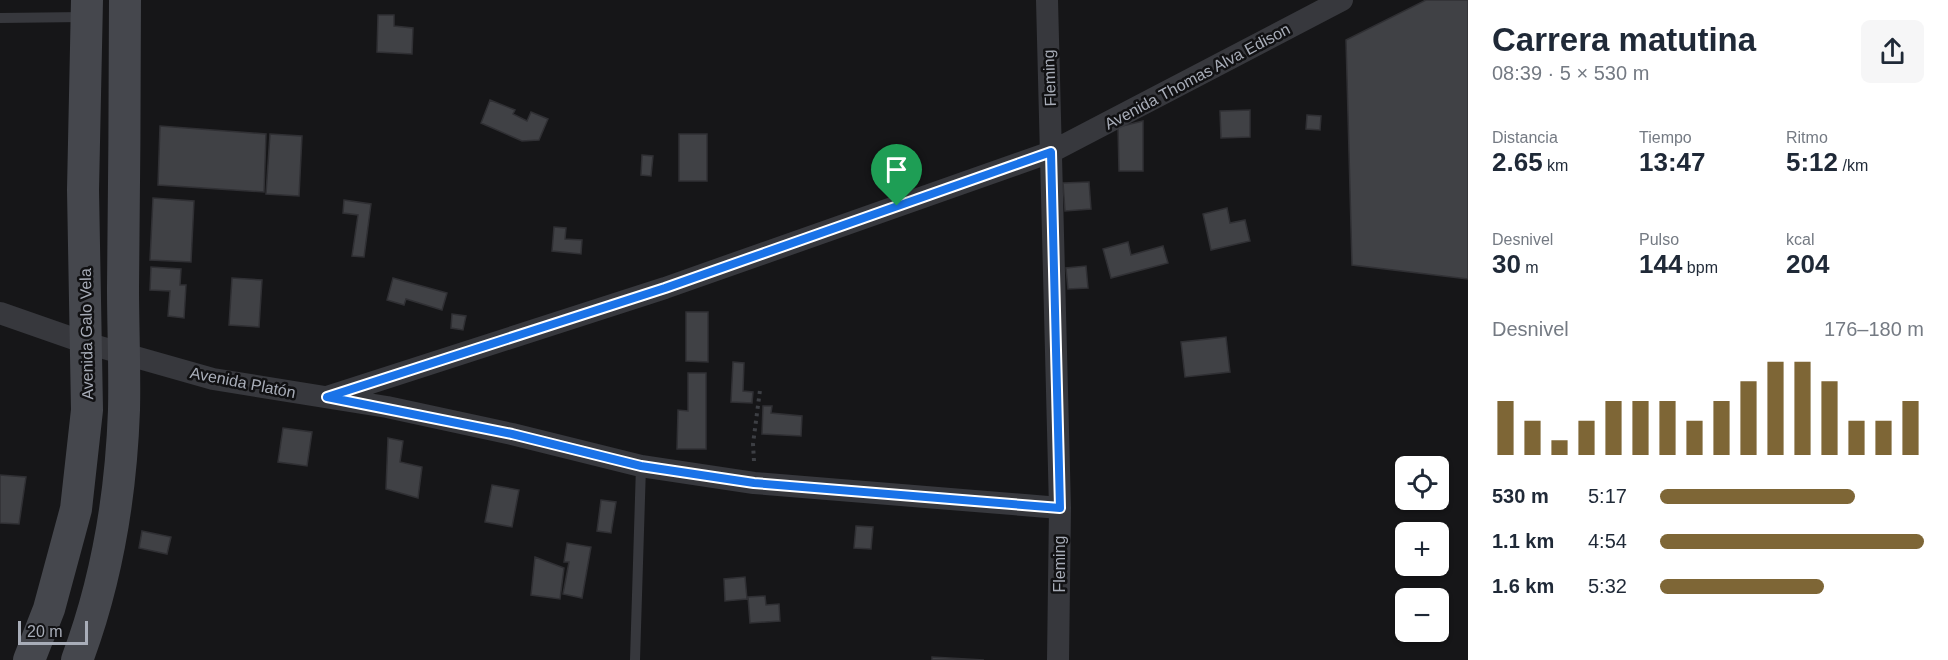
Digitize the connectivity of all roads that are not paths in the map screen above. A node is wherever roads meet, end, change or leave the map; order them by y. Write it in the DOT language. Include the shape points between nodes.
graph roads {
  1 [pos="125,0"];
  2 [pos="1047,0"];
  3 [pos="1342,0"];
  4 [pos="87,9"];
  5 [pos="0,18"];
  6 [pos="1051,152"];
  7 [pos="0,313"];
  8 [pos="86,343"];
  9 [pos="123,354"];
  10 [pos="327,397"];
  11 [pos="641,466"];
  12 [pos="1060,508"];
  13 [pos="29,660"];
  14 [pos="77,660"];
  15 [pos="635,660"];
  16 [pos="1059,660"];
  1 -- 9 [label="main road"];
  2 -- 6 [label="street, Fleming"];
  3 -- 6 [label="street, Avenida Thomas Alva Edison"];
  4 -- 5 [label="lane"];
  4 -- 8 [label="main road, Avenida Galo Vela" via="83,189"];
  6 -- 10 [label="street, Avenida Thomas Alva Edison" via="665,288"];
  6 -- 12 [label="street, Fleming"];
  7 -- 8 [label="street, Avenida Platón"];
  8 -- 9 [label="street, Avenida Platón"];
  8 -- 13 [label="main road, Avenida Galo Vela" via="87,410 76,509 49,609"];
  9 -- 10 [label="street, Avenida Platón" via="213,379"];
  9 -- 14 [label="main road" via="124,410 115,516 94,608"];
  10 -- 11 [label="street, Avenida Platón" via="512,434"];
  11 -- 12 [label="street, Avenida Platón" via="754,483"];
  11 -- 15 [label="lane"];
  12 -- 16 [label="street, Fleming"];
}
